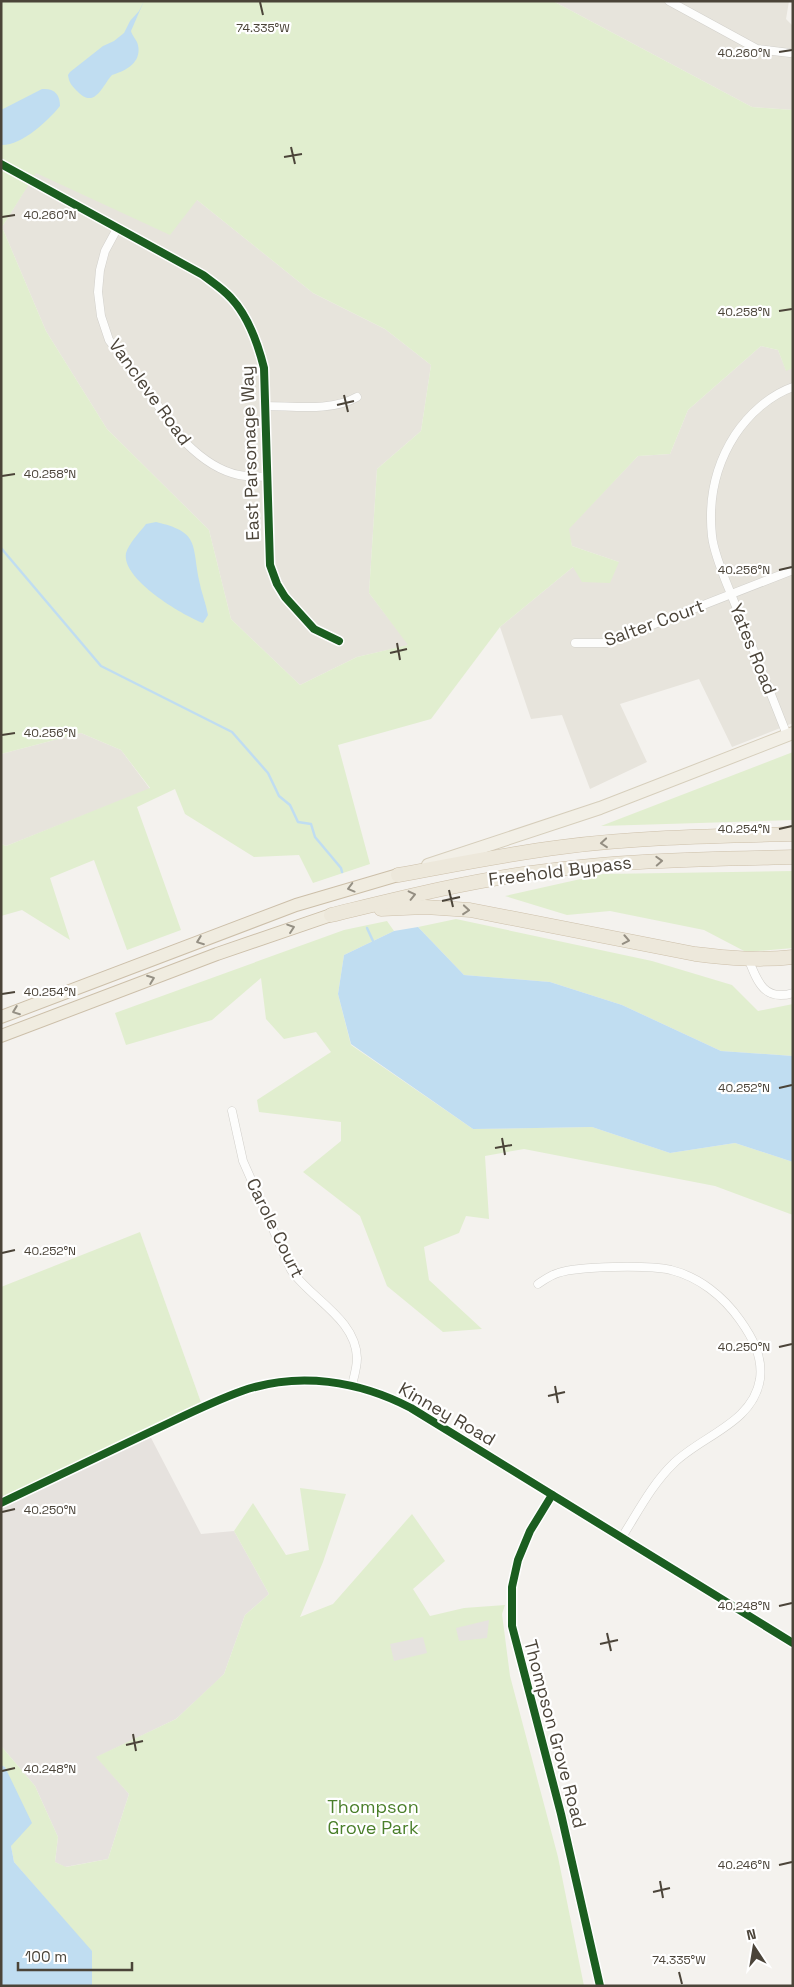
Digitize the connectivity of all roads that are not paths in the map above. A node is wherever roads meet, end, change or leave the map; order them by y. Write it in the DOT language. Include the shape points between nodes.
graph roads {
  1 [pos="669,1"];
  2 [pos="790,53"];
  3 [pos="1,164"];
  4 [pos="118,227"];
  5 [pos="793,387"];
  6 [pos="357,397"];
  7 [pos="265,406"];
  8 [pos="267,477"];
  9 [pos="793,570"];
  10 [pos="731,594"];
  11 [pos="339,641"];
  12 [pos="575,643"];
  13 [pos="790,734"];
  14 [pos="793,834"];
  15 [pos="793,857"];
  16 [pos="398,875"];
  17 [pos="331,916"];
  18 [pos="793,957"];
  19 [pos="748,958"];
  20 [pos="793,993"];
  21 [pos="1,1017"];
  22 [pos="1,1036"];
  23 [pos="232,1111"];
  24 [pos="538,1284"];
  25 [pos="352,1385"];
  26 [pos="552,1495"];
  27 [pos="1,1503"];
  28 [pos="622,1537"];
  29 [pos="793,1643"];
  30 [pos="600,1986"];
  1 -- 2 [label="street" via="757,49"];
  3 -- 4 [label="street, East Parsonage Way"];
  4 -- 7 [label="street, East Parsonage Way" via="203,275 231,298 259,348 264,368"];
  4 -- 8 [label="street, Vancleve Road" via="105,251 98,292 109,340 198,456 240,476"];
  5 -- 10 [label="street, Yates Road" via="782,390 742,424 726,450 715,478 711,502 712,538"];
  6 -- 7 [label="street" via="335,406"];
  7 -- 8 [label="street, East Parsonage Way"];
  8 -- 11 [label="street, East Parsonage Way" via="270,565 277,584 314,630"];
  9 -- 10 [label="street, Salter Court"];
  10 -- 12 [label="street, Salter Court" via="606,643"];
  10 -- 13 [label="street, Yates Road"];
  13 -- 16 [label="main road" via="600,808"];
  14 -- 16 [label="highway, Freehold Bypass, one-way" via="603,842 506,855"];
  17 -- 15 [label="highway, Freehold Bypass, one-way" via="437,889 532,872 620,863"];
  16 -- 21 [label="highway, one-way" via="342,890 246,923"];
  17 -- 19 [label="highway, one-way" via="392,908 470,910 696,954"];
  22 -- 17 [label="highway, one-way" via="217,954"];
  18 -- 19 [label="highway"];
  19 -- 20 [label="street" via="756,978 771,995"];
  23 -- 25 [label="street, Carole Court" via="243,1161 291,1270 352,1336 357,1361"];
  24 -- 28 [label="street" via="554,1274 571,1270 644,1267 679,1272 702,1283 724,1301 744,1325 758,1352 761,1368 759,1386 747,1409 672,1466"];
  25 -- 26 [label="street, Kinney Road" via="382,1394 411,1408"];
  25 -- 27 [label="street, Kinney Road" via="294,1381 244,1390"];
  26 -- 28 [label="street, Kinney Road"];
  26 -- 30 [label="street, Thompson Grove Road" via="530,1531 516,1566 512,1587 512,1626 561,1814"];
  28 -- 29 [label="street, Kinney Road"];
}
